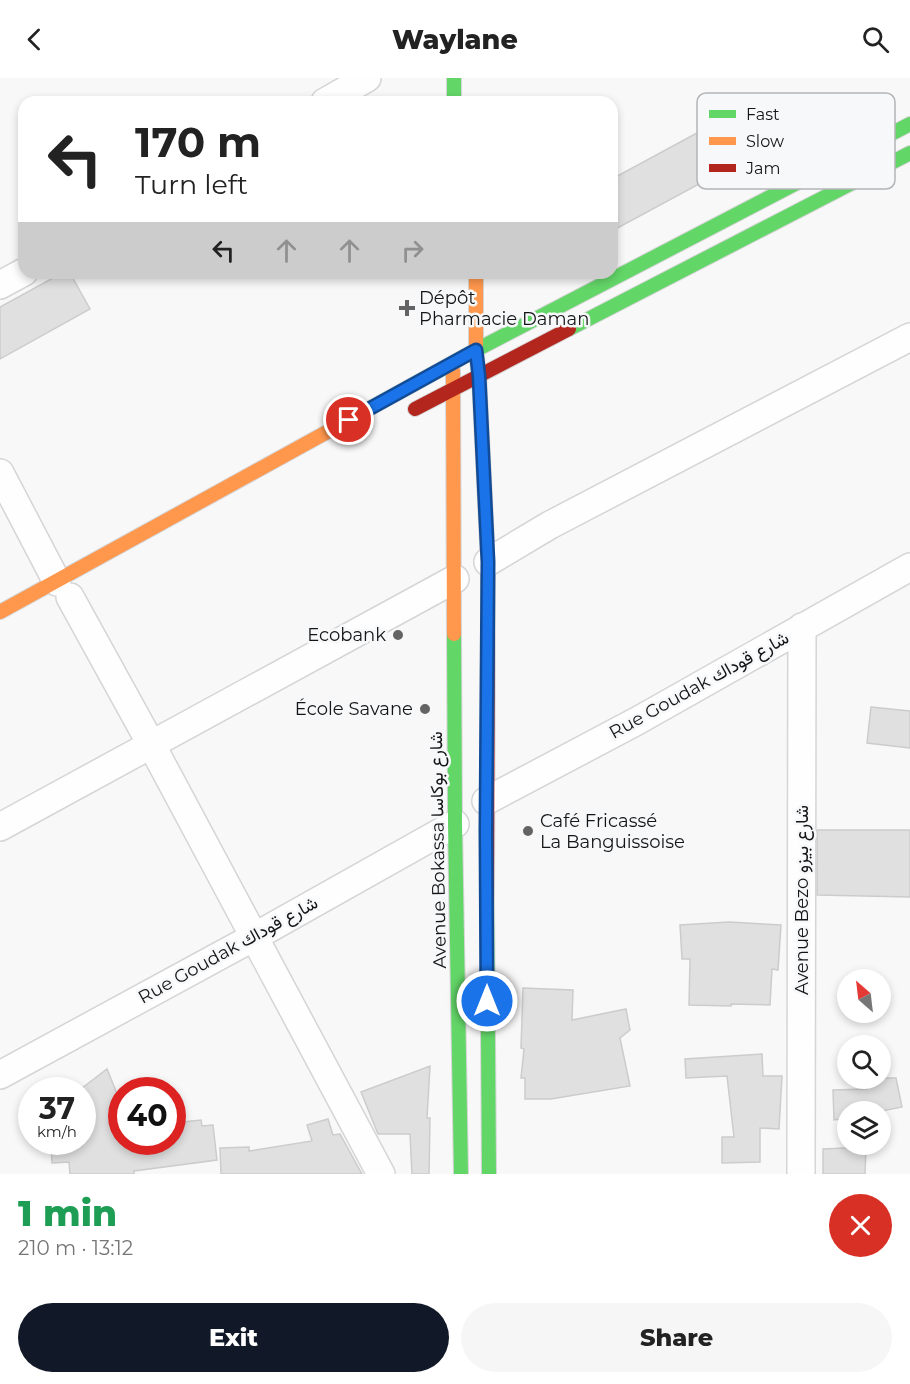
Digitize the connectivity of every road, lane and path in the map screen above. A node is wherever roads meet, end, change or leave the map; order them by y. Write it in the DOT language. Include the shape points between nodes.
graph roads {
  1 [pos="368,78"];
  2 [pos="454,78"];
  3 [pos="336,96"];
  4 [pos="454,96"];
  5 [pos="910,124"];
  6 [pos="895,132"];
  7 [pos="910,153"];
  8 [pos="895,161"];
  9 [pos="785,189"];
  10 [pos="840,189"];
  11 [pos="18,275"];
  12 [pos="618,276"];
  13 [pos="476,279"];
  14 [pos="612,279"];
  15 [pos="0,285"];
  16 [pos="910,337"];
  17 [pos="476,350"];
  18 [pos="453,357"];
  19 [pos="479,376"];
  20 [pos="454,388"];
  21 [pos="402,417"];
  22 [pos="0,473"];
  23 [pos="488,562"];
  24 [pos="910,567"];
  25 [pos="455,579"];
  26 [pos="67,593"];
  27 [pos="0,612"];
  28 [pos="802,627"];
  29 [pos="151,744"];
  30 [pos="486,801"];
  31 [pos="455,824"];
  32 [pos="0,827"];
  33 [pos="254,937"];
  34 [pos="0,1075"];
  35 [pos="381,1174"];
  36 [pos="461,1174"];
  37 [pos="489,1174"];
  38 [pos="801,1174"];
  1 -- 3 [label="street"];
  2 -- 4 [label="street"];
  5 -- 6 [label="street"];
  7 -- 8 [label="street"];
  9 -- 12 [label="street"];
  10 -- 19 [label="street"];
  11 -- 15 [label="street"];
  13 -- 17 [label="street"];
  14 -- 17 [label="street"];
  16 -- 23 [label="street" via="550,525"];
  17 -- 18 [label="street"];
  17 -- 19 [label="street"];
  18 -- 20 [label="street, Avenue Bokassa شارع بوكاسا"];
  18 -- 26 [label="street"];
  19 -- 20 [label="street"];
  19 -- 23 [label="street"];
  20 -- 21 [label="street"];
  20 -- 25 [label="street, Avenue Bokassa شارع بوكاسا"];
  22 -- 26 [label="street"];
  23 -- 30 [label="street"];
  24 -- 28 [label="street, Rue Goudak شارع قوداك"];
  25 -- 29 [label="street"];
  25 -- 31 [label="street, Avenue Bokassa شارع بوكاسا"];
  26 -- 27 [label="street"];
  26 -- 29 [label="street"];
  28 -- 30 [label="street, Rue Goudak شارع قوداك"];
  28 -- 38 [label="street, Avenue Bezo شارع بيزو"];
  29 -- 32 [label="street"];
  29 -- 33 [label="street"];
  30 -- 37 [label="street"];
  31 -- 33 [label="street, Rue Goudak شارع قوداك"];
  31 -- 36 [label="street, Avenue Bokassa شارع بوكاسا"];
  33 -- 34 [label="street, Rue Goudak شارع قوداك"];
  33 -- 35 [label="street"];
}
